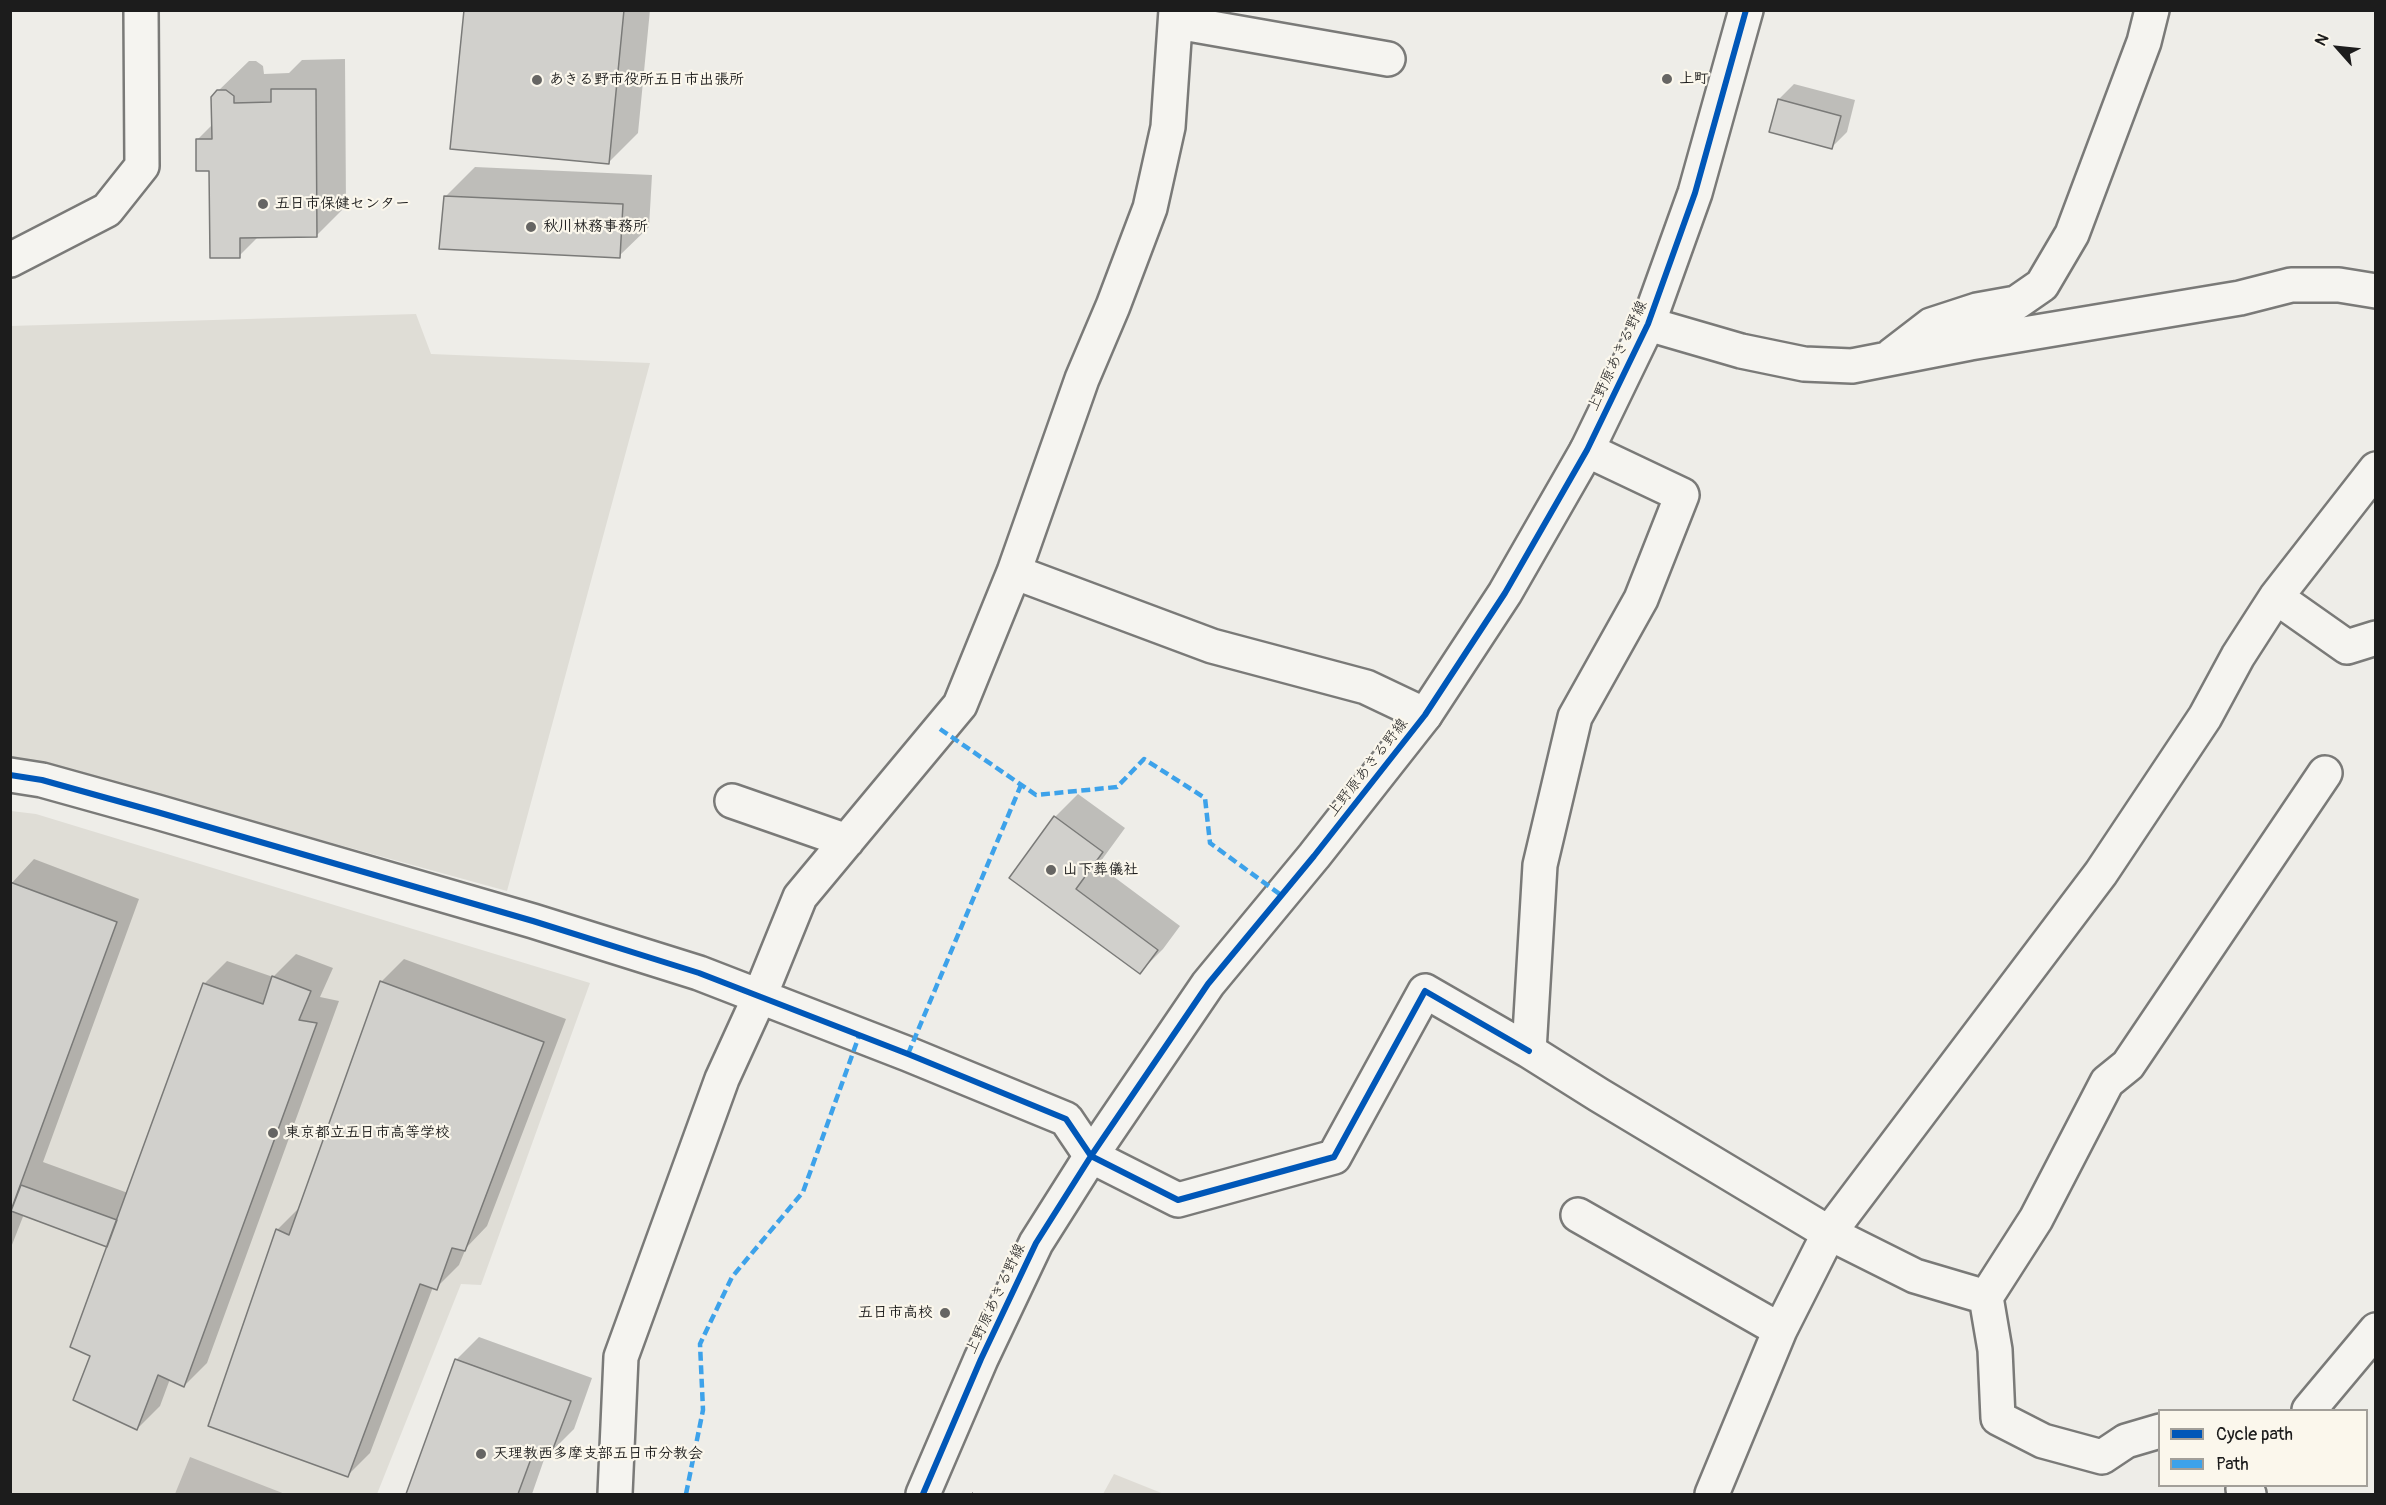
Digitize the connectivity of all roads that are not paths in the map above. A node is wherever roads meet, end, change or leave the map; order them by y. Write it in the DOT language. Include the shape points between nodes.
graph roads {
  1 [pos="141,10"];
  2 [pos="1746,10"];
  3 [pos="2152,10"];
  4 [pos="1177,16"];
  5 [pos="1388,59"];
  6 [pos="10,260"];
  7 [pos="2376,291"];
  8 [pos="1648,324"];
  9 [pos="1887,359"];
  10 [pos="1587,450"];
  11 [pos="2376,469"];
  12 [pos="1014,572"];
  13 [pos="2276,597"];
  14 [pos="2376,638"];
  15 [pos="1425,715"];
  16 [pos="2325,773"];
  17 [pos="10,776"];
  18 [pos="732,801"];
  19 [pos="847,841"];
  20 [pos="759,998"];
  21 [pos="1529,1051"];
  22 [pos="1091,1156"];
  23 [pos="1578,1215"];
  24 [pos="1829,1233"];
  25 [pos="1986,1297"];
  26 [pos="1780,1330"];
  27 [pos="2376,1330"];
  28 [pos="2309,1409"];
  29 [pos="2158,1432"];
  30 [pos="615,1494"];
  31 [pos="923,1494"];
  32 [pos="1712,1494"];
  1 -- 6 [label="street" via="142,166 107,210"];
  2 -- 8 [label="street, 上野原あきる野線" via="1695,193"];
  3 -- 9 [label="street" via="2144,42 2072,234 2042,285 2016,303 1931,325"];
  4 -- 5 [label="street"];
  4 -- 12 [label="street" via="1168,127 1150,208 1082,379"];
  7 -- 9 [label="street" via="2339,285 2292,285 2240,298"];
  8 -- 9 [label="street" via="1804,364 1852,366"];
  8 -- 10 [label="street, 上野原あきる野線"];
  10 -- 15 [label="street, 上野原あきる野線" via="1505,592"];
  10 -- 21 [label="street" via="1682,495 1641,599 1575,717 1540,865"];
  11 -- 13 [label="street"];
  12 -- 15 [label="street" via="1212,646 1366,687"];
  12 -- 19 [label="street" via="960,705"];
  13 -- 14 [label="street" via="2347,647"];
  13 -- 24 [label="street" via="2205,717 2101,873"];
  15 -- 22 [label="street, 上野原あきる野線" via="1208,984"];
  16 -- 25 [label="street" via="2128,1065 2107,1082 2036,1219"];
  17 -- 20 [label="street" via="42,780 533,921 699,973"];
  18 -- 19 [label="street"];
  19 -- 20 [label="street" via="800,897"];
  20 -- 22 [label="street" via="1066,1119"];
  20 -- 30 [label="street" via="722,1079 621,1358"];
  21 -- 22 [label="street" via="1425,991 1334,1157 1178,1200"];
  21 -- 24 [label="street"];
  22 -- 31 [label="street, 上野原あきる野線" via="1036,1244"];
  23 -- 26 [label="street"];
  24 -- 25 [label="street" via="1915,1276"];
  24 -- 26 [label="street"];
  25 -- 29 [label="street" via="1995,1350 1998,1418 2043,1441 2103,1457 2126,1441"];
  26 -- 32 [label="street"];
  27 -- 28 [label="street"];
}
